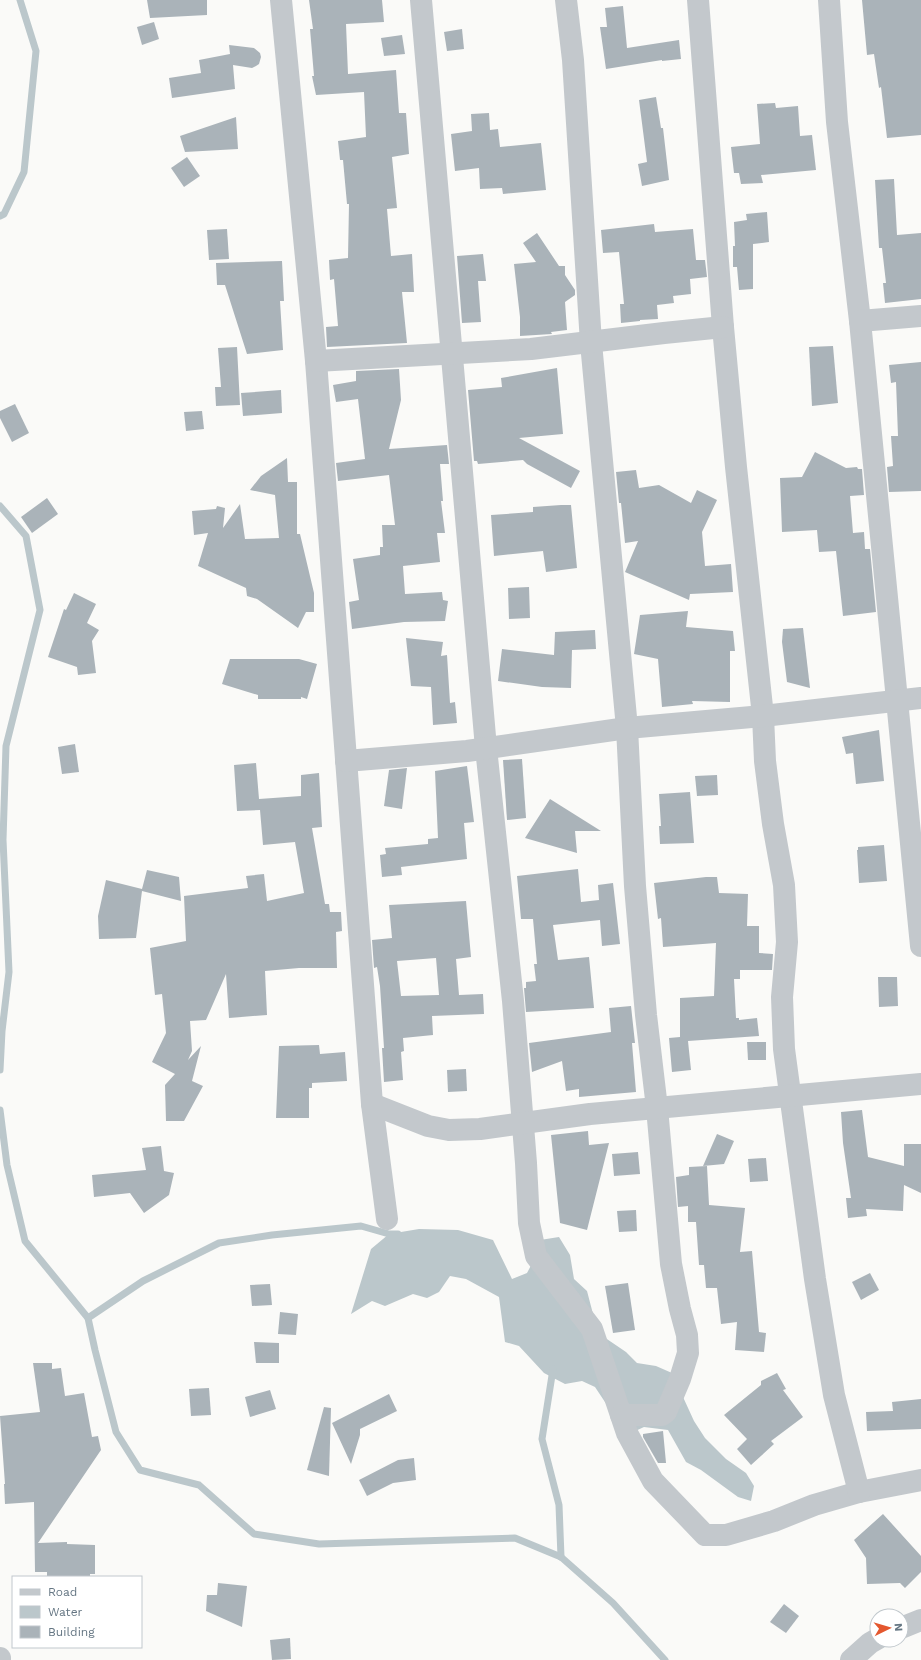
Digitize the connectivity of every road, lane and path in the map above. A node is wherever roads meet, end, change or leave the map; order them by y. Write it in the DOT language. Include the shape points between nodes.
graph roads {
  1 [pos="281,0"];
  2 [pos="421,0"];
  3 [pos="566,0"];
  4 [pos="698,0"];
  5 [pos="829,0"];
  6 [pos="921,316"];
  7 [pos="860,321"];
  8 [pos="723,327"];
  9 [pos="591,343"];
  10 [pos="453,354"];
  11 [pos="316,361"];
  12 [pos="921,698"];
  13 [pos="898,701"];
  14 [pos="763,716"];
  15 [pos="627,728"];
  16 [pos="486,748"];
  17 [pos="346,761"];
  18 [pos="921,946"];
  19 [pos="921,1084"];
  20 [pos="791,1097"];
  21 [pos="372,1104"];
  22 [pos="657,1108"];
  23 [pos="523,1123"];
  24 [pos="388,1219"];
  25 [pos="621,1415"];
  26 [pos="921,1480"];
  27 [pos="859,1492"];
  28 [pos="921,1620"];
  29 [pos="909,1625"];
  30 [pos="869,1644"];
  31 [pos="851,1660"];
  1 -- 11 [label="street"];
  2 -- 10 [label="street"];
  3 -- 9 [label="street" via="573,60"];
  4 -- 8 [label="street"];
  5 -- 7 [label="street" via="837,122"];
  6 -- 7 [label="street"];
  7 -- 13 [label="street"];
  8 -- 9 [label="street" via="664,332"];
  8 -- 14 [label="street"];
  9 -- 10 [label="street"];
  9 -- 15 [label="street"];
  10 -- 11 [label="street"];
  10 -- 16 [label="street"];
  11 -- 17 [label="street"];
  12 -- 13 [label="street"];
  13 -- 14 [label="street"];
  13 -- 18 [label="street"];
  14 -- 15 [label="street"];
  14 -- 20 [label="street" via="773,824 784,885 787,942 782,997 784,1049"];
  15 -- 16 [label="street"];
  15 -- 22 [label="street" via="635,886"];
  16 -- 17 [label="street"];
  16 -- 23 [label="street" via="513,1001"];
  17 -- 21 [label="street"];
  19 -- 20 [label="street"];
  20 -- 22 [label="street"];
  20 -- 27 [label="street" via="815,1278 834,1395"];
  21 -- 23 [label="street" via="428,1126 449,1130"];
  21 -- 24 [label="street"];
  22 -- 23 [label="street"];
  22 -- 25 [label="street" via="671,1264 688,1353 666,1412 662,1415"];
  23 -- 25 [label="street" via="529,1223 536,1256 592,1329"];
  25 -- 27 [label="street" via="627,1434 653,1481 706,1534 726,1535"];
  26 -- 27 [label="street"];
  28 -- 29 [label="street"];
  30 -- 31 [label="street"];
}
